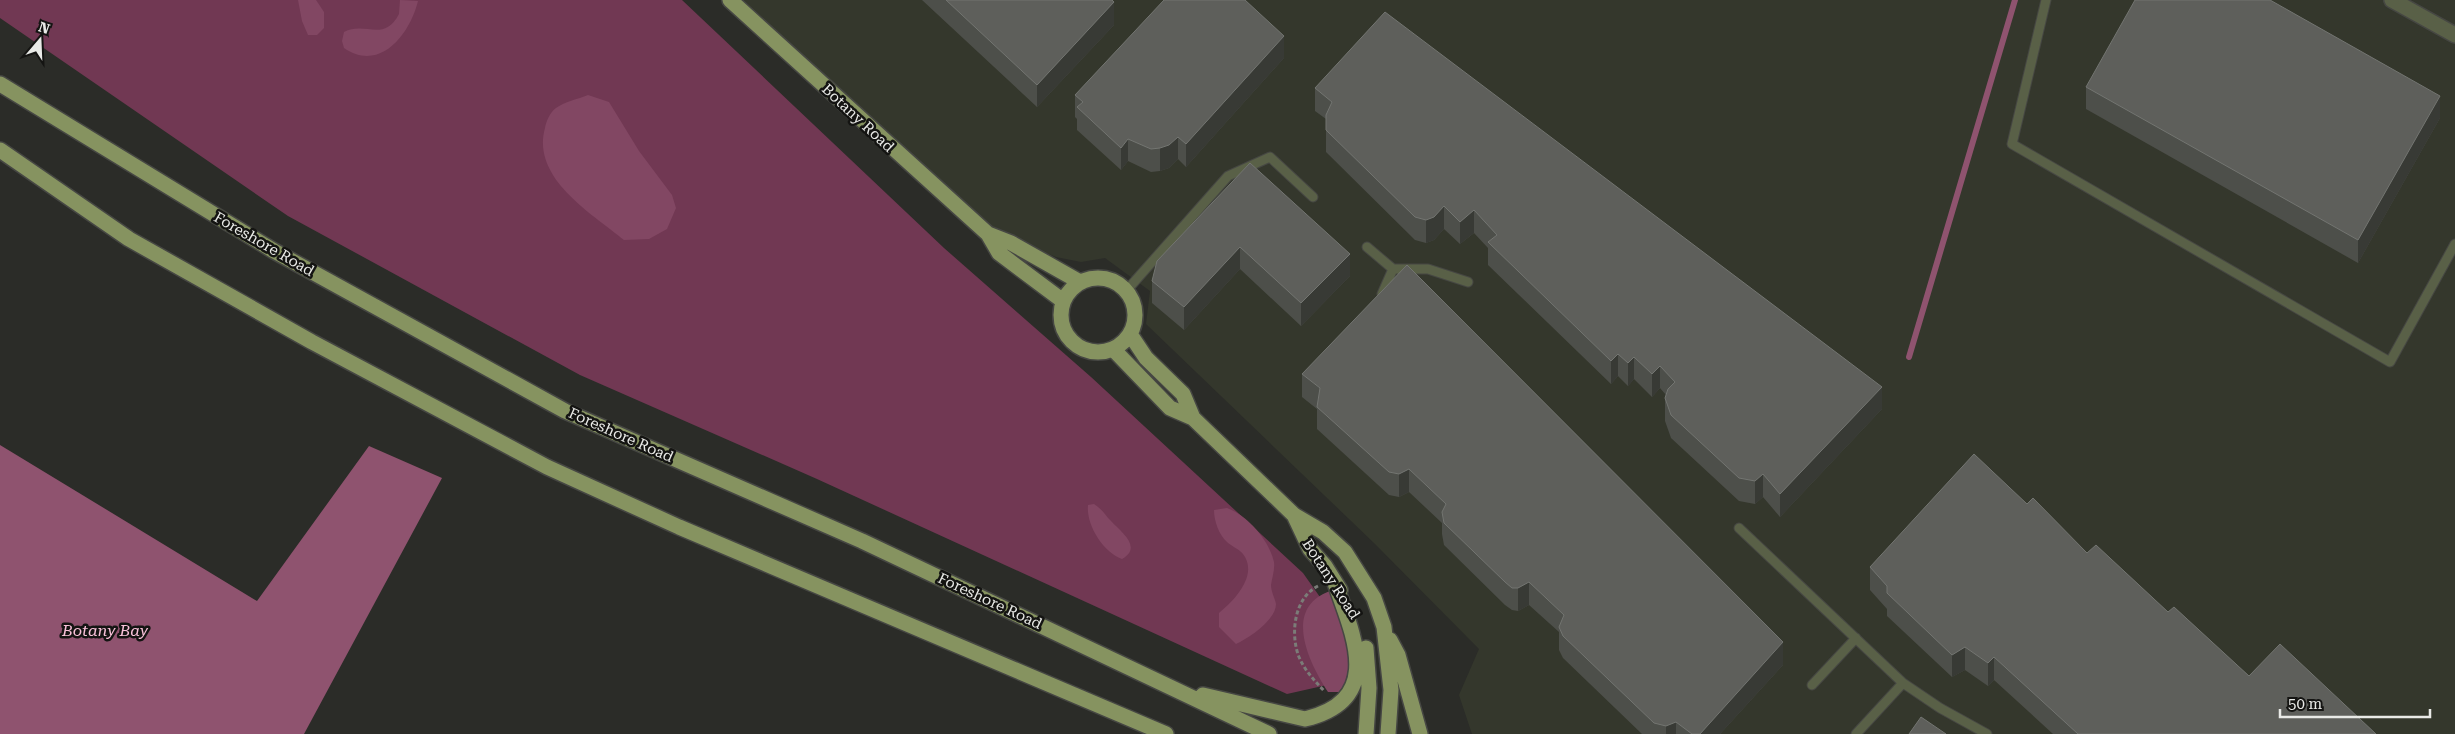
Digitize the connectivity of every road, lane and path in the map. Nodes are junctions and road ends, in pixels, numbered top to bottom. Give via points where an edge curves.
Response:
1 (730, 0) edge
2 (2046, 0) edge
3 (2392, 0) edge
4 (2455, 36) edge
5 (0, 84) edge
6 (0, 150) edge
7 (1313, 197) dead end
8 (988, 234) junction
9 (2455, 244) edge
10 (1367, 247) dead end
11 (1393, 269) junction
12 (1080, 282) junction
13 (1468, 282) dead end
14 (1127, 290) junction
15 (1063, 301) junction
16 (1376, 303) edge
17 (1130, 334) junction
18 (1113, 349) junction
19 (1193, 418) junction
20 (1294, 515) junction
21 (1738, 528) dead end
22 (1334, 580) junction
23 (1384, 627) junction
24 (1856, 638) junction
25 (1904, 683) junction
26 (1812, 685) dead end
27 (1172, 687) junction
28 (1327, 694) dead end
29 (1166, 734) edge
30 (1269, 734) edge
31 (1366, 734) edge
32 (1388, 734) edge
33 (1420, 734) edge
34 (1856, 734) edge
35 (1987, 734) edge

1 - 8 main road, Botany Road
2 - 9 lane via 2012,144 2390,362
3 - 4 street
5 - 27 main road, Foreshore Road via 274,251 564,411 862,541
6 - 29 main road via 129,239 312,342 547,467 679,527
7 - 14 lane via 1270,157 1228,176
8 - 12 main road, Botany Road via 1011,243
8 - 15 main road, Botany Road via 999,253
10 - 11 lane
11 - 13 lane via 1428,269
11 - 16 lane via 1386,289
12 - 14 main road via 1092,277 1105,278
12 - 15 main road via 1069,290
14 - 17 main road via 1135,311
15 - 18 main road via 1060,313 1062,326 1072,341 1088,351
17 - 18 main road
17 - 19 main road, Botany Road via 1146,358 1183,394
18 - 19 main road, Botany Road via 1170,408
19 - 20 main road, Botany Road
20 - 22 main road, Botany Road via 1310,549
20 - 23 main road, Botany Road via 1323,532 1345,552 1374,598
21 - 24 lane
22 - 27 main road via 1356,644 1358,665 1349,695 1334,707 1305,719
22 - 28 path via 1314,588 1300,604 1295,635 1299,656
22 - 31 main road, Botany Road via 1357,614 1366,643 1369,688
23 - 32 main road, Botany Road via 1391,690
23 - 33 main road via 1398,655
24 - 25 lane
24 - 26 lane
25 - 34 lane
25 - 35 lane
27 - 30 main road, Foreshore Road

